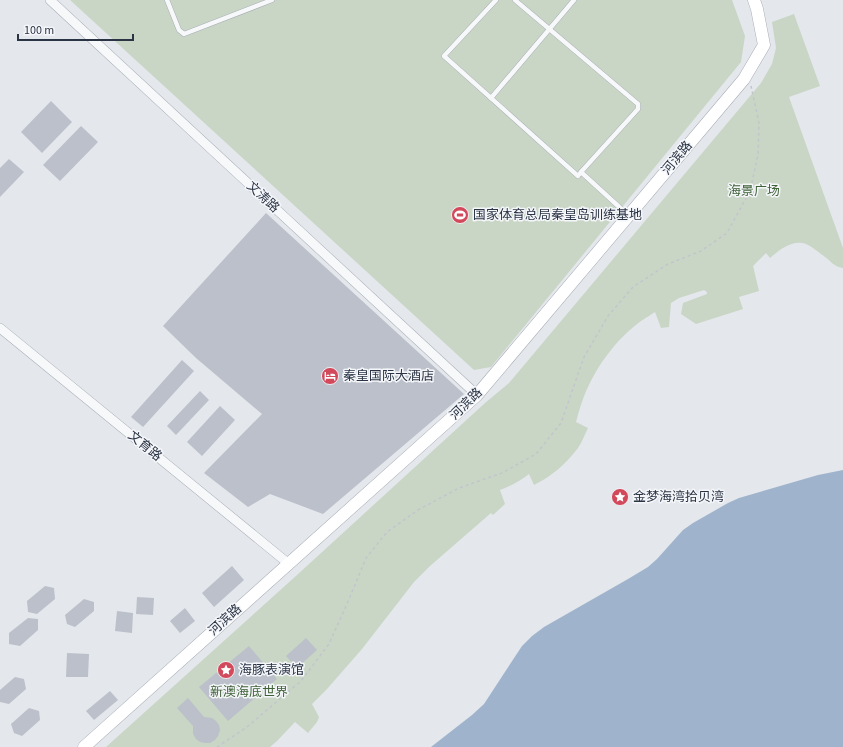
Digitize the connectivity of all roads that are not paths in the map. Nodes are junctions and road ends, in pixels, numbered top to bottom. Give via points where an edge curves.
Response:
1 (50, 0) edge
2 (168, 0) edge
3 (272, 0) edge
4 (496, 0) edge
5 (516, 0) edge
6 (574, 0) edge
7 (754, 0) edge
8 (549, 30) junction
9 (491, 98) junction
10 (581, 172) junction
11 (628, 216) junction
12 (0, 328) edge
13 (477, 395) junction
14 (289, 564) junction
15 (84, 747) edge

1 - 13 street, 文涛路
2 - 3 lane via 179,30 184,34
4 - 9 lane via 444,56
5 - 8 lane
6 - 8 lane
7 - 11 street, 河滨路 via 764,45 744,79
8 - 9 lane
8 - 10 lane via 638,104 638,109
9 - 10 lane via 578,176
10 - 11 lane
11 - 13 street, 河滨路
12 - 14 street, 文育路
13 - 14 street, 河滨路
14 - 15 street, 河滨路

